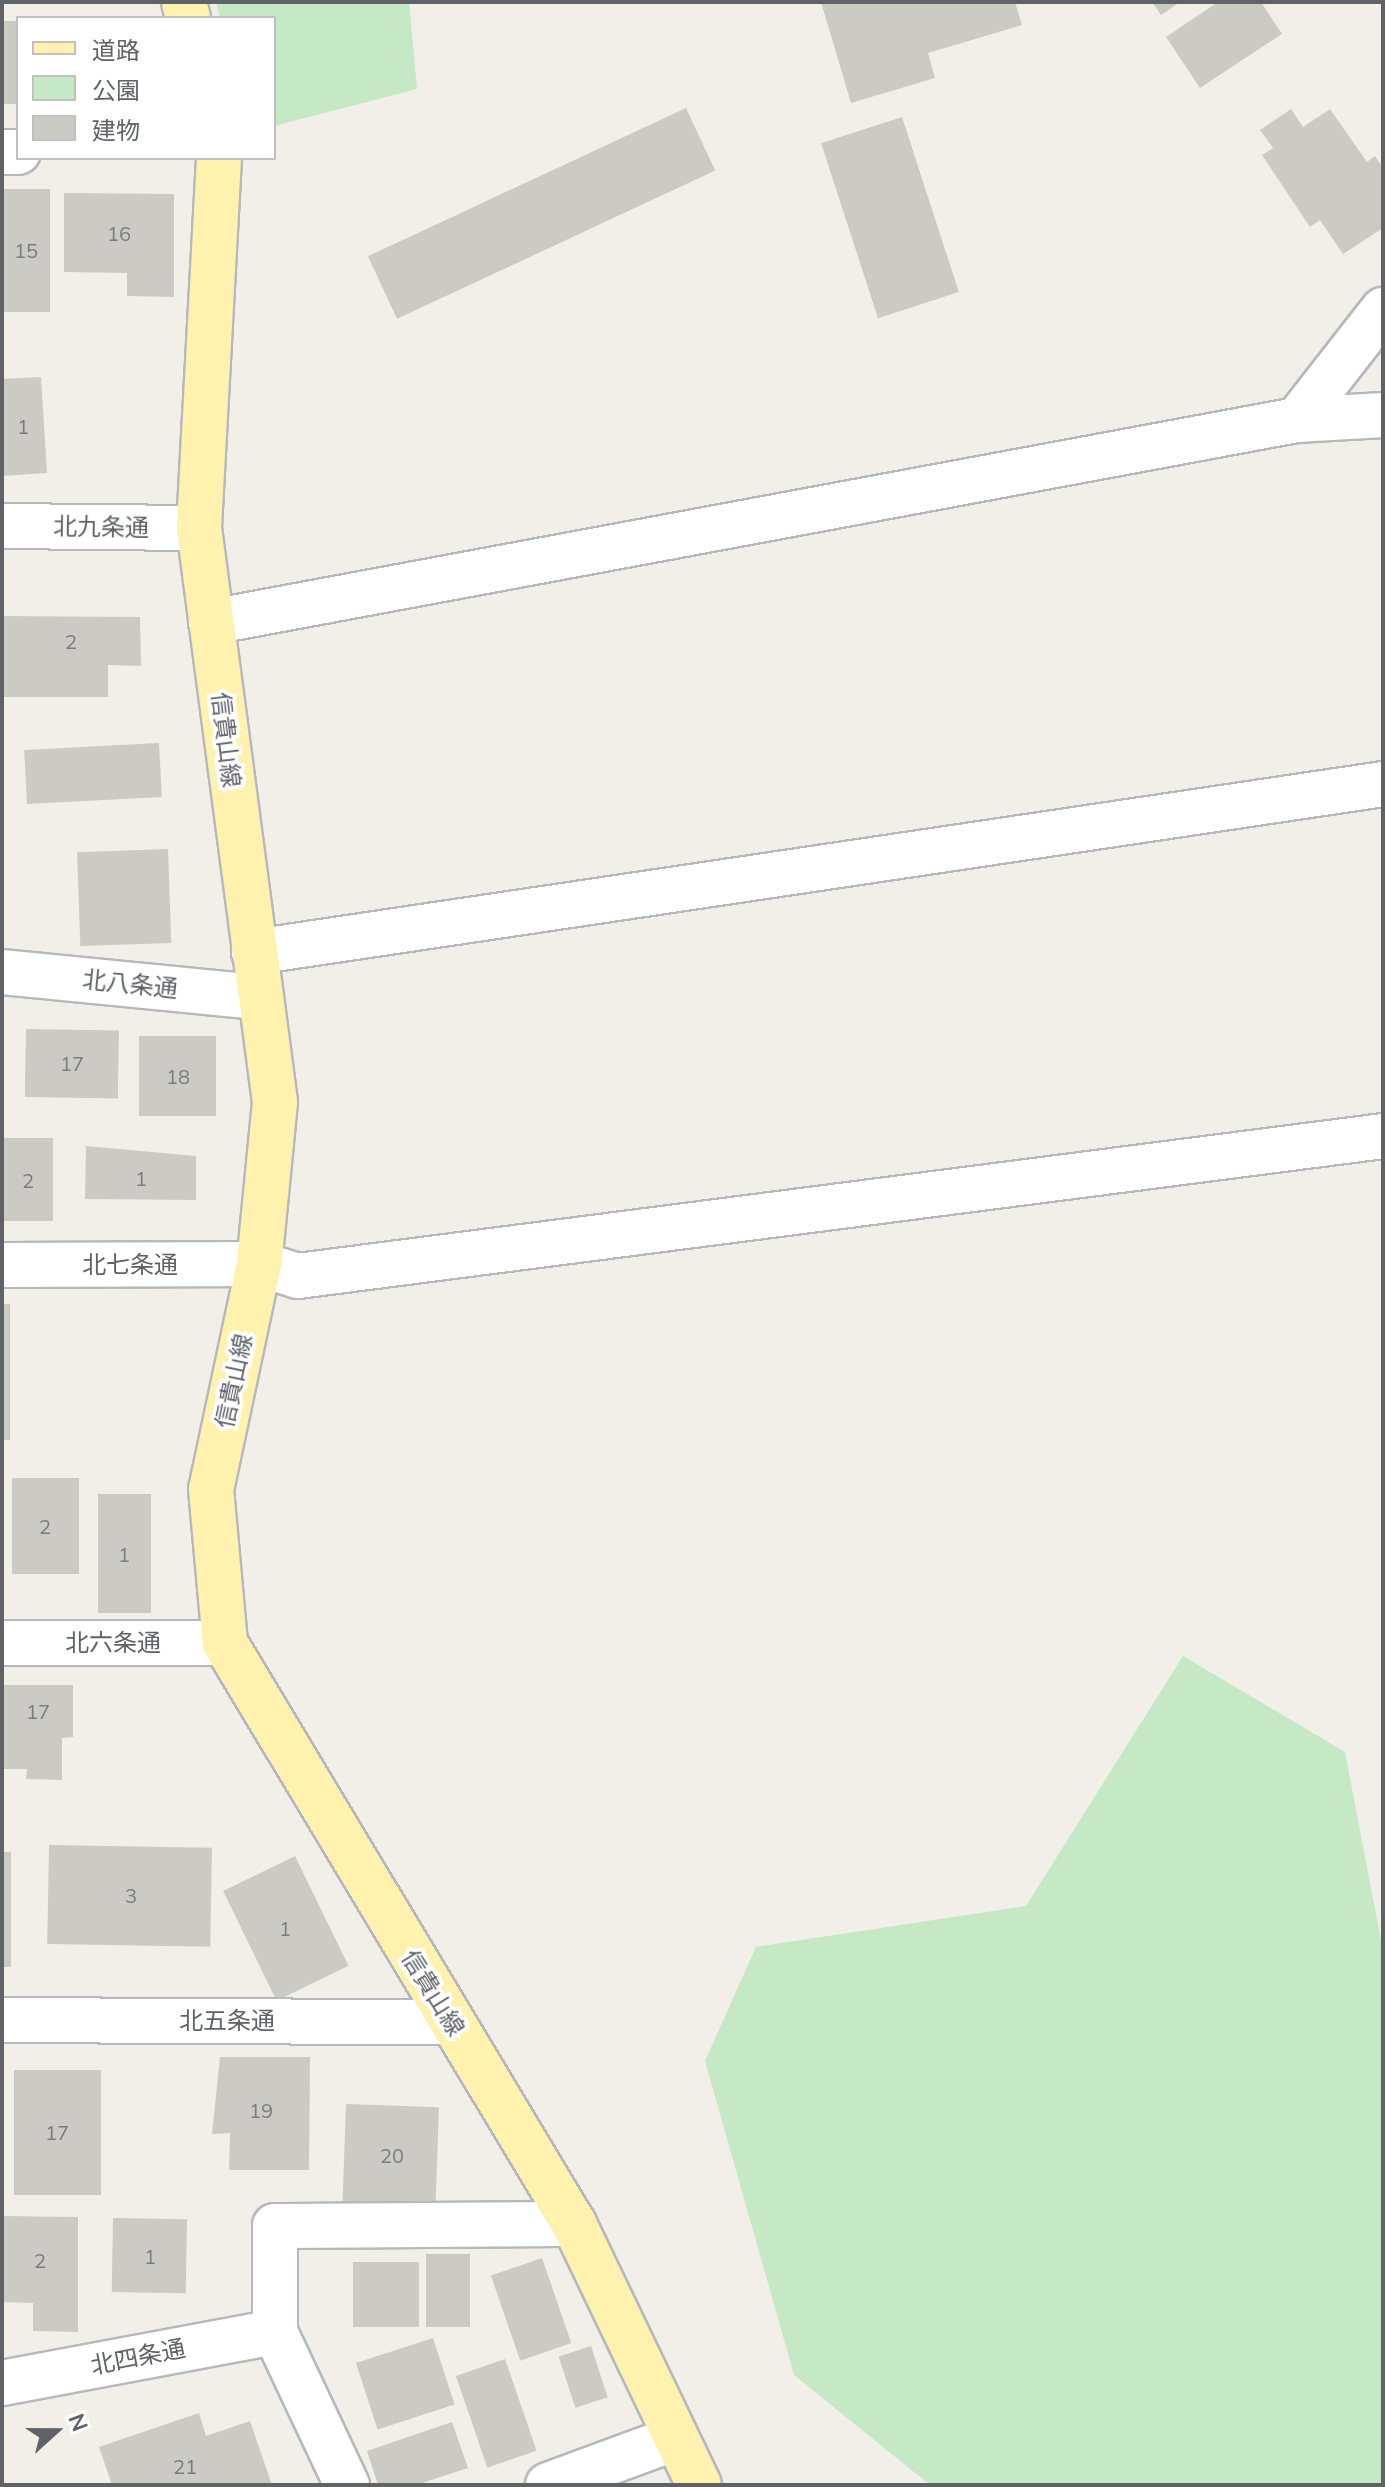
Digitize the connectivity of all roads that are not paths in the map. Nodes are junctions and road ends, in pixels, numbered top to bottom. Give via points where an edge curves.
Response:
1 (219, 160) edge
2 (1383, 310) edge
3 (1383, 415) edge
4 (1297, 420) junction
5 (2, 526) edge
6 (199, 528) junction
7 (211, 622) junction
8 (1383, 784) edge
9 (254, 952) junction
10 (2, 972) edge
11 (259, 997) junction
12 (1383, 1136) edge
13 (259, 1264) junction
14 (2, 1265) edge
15 (2, 1643) edge
16 (225, 1643) junction
17 (2, 2020) edge
18 (451, 2022) junction
19 (574, 2224) junction
20 (275, 2332) junction
21 (2, 2383) edge
22 (676, 2438) junction
23 (347, 2485) edge
24 (548, 2485) edge
25 (699, 2485) edge

1 - 6 main road, 信貴山線
2 - 4 street
3 - 4 street
4 - 7 street
5 - 6 street, 北九条通
6 - 7 main road, 信貴山線
7 - 9 main road, 信貴山線
8 - 9 street
9 - 11 main road, 信貴山線
10 - 11 street, 北八条通
11 - 13 main road, 信貴山線 via 275,1102
12 - 13 street, 北七条通 via 298,1276
13 - 14 street, 北七条通
13 - 16 main road, 信貴山線 via 211,1489
15 - 16 street, 北六条通
16 - 18 main road, 信貴山線
17 - 18 street, 北五条通
18 - 19 main road, 信貴山線
19 - 20 street via 275,2226
19 - 22 main road, 信貴山線
20 - 21 street, 北四条通
20 - 23 street
22 - 24 street
22 - 25 main road, 信貴山線

